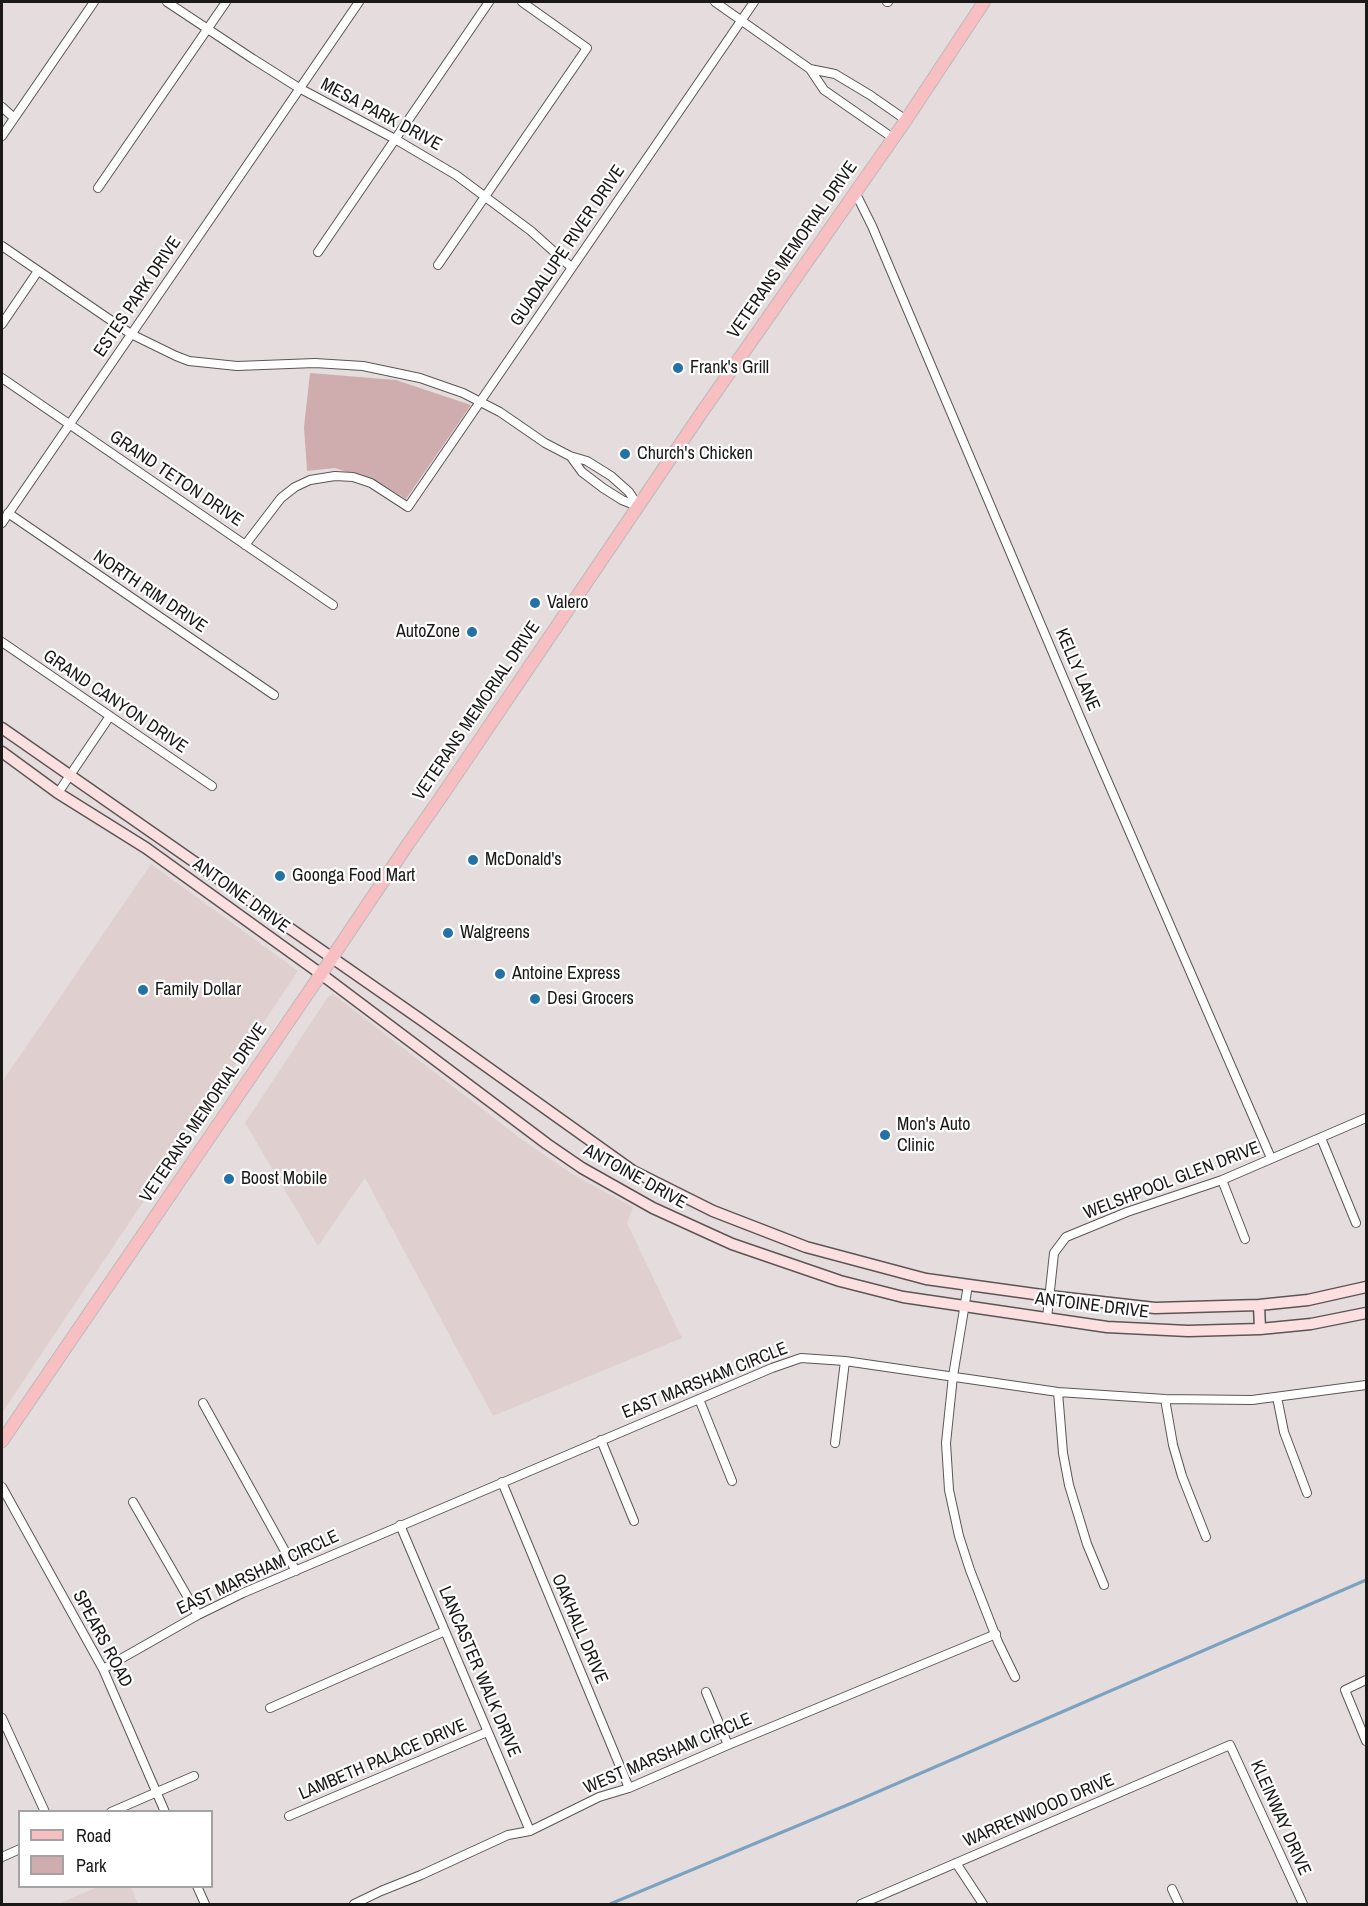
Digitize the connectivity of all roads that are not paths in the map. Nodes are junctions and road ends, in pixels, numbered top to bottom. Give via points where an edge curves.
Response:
1 (94, 2) edge
2 (167, 2) edge
3 (226, 2) edge
4 (358, 2) edge
5 (489, 2) edge
6 (522, 2) edge
7 (715, 2) edge
8 (754, 2) edge
9 (984, 2) edge
10 (741, 20) junction
11 (207, 29) junction
12 (810, 69) junction
13 (299, 88) junction
14 (2, 107) edge
15 (14, 118) junction
16 (906, 120) junction
17 (2, 135) edge
18 (893, 138) junction
19 (395, 139) junction
20 (98, 188) dead end
21 (855, 192) junction
22 (486, 196) junction
23 (2, 246) edge
24 (318, 252) dead end
25 (438, 265) dead end
26 (572, 267) junction
27 (38, 271) junction
28 (2, 324) edge
29 (131, 334) junction
30 (2, 378) edge
31 (480, 401) junction
32 (69, 424) junction
33 (570, 456) junction
34 (638, 506) junction
35 (8, 513) junction
36 (2, 523) edge
37 (245, 545) junction
38 (333, 605) dead end
39 (2, 642) edge
40 (274, 695) dead end
41 (110, 716) junction
42 (2, 728) edge
43 (2, 752) edge
44 (70, 775) junction
45 (212, 786) dead end
46 (58, 793) junction
47 (174, 847) junction
48 (165, 861) junction
49 (332, 957) junction
50 (321, 974) junction
51 (1366, 1118) edge
52 (1321, 1138) junction
53 (1271, 1158) junction
54 (1222, 1180) junction
55 (1356, 1223) dead end
56 (1245, 1239) dead end
57 (968, 1285) junction
58 (1366, 1287) edge
59 (1049, 1296) junction
60 (1259, 1305) junction
61 (965, 1307) junction
62 (1366, 1313) edge
63 (1047, 1318) junction
64 (1260, 1329) junction
65 (845, 1361) junction
66 (953, 1376) junction
67 (1366, 1385) edge
68 (1058, 1392) junction
69 (1277, 1397) junction
70 (1165, 1399) junction
71 (699, 1400) junction
72 (203, 1403) dead end
73 (601, 1440) junction
74 (2, 1441) edge
75 (835, 1443) dead end
76 (732, 1481) dead end
77 (502, 1482) junction
78 (2, 1487) edge
79 (1307, 1492) dead end
80 (134, 1502) dead end
81 (634, 1521) dead end
82 (400, 1525) junction
83 (1206, 1537) dead end
84 (297, 1571) junction
85 (1104, 1585) dead end
86 (198, 1615) junction
87 (446, 1631) junction
88 (996, 1634) junction
89 (103, 1669) junction
90 (1015, 1677) dead end
91 (1366, 1680) edge
92 (706, 1692) dead end
93 (270, 1708) dead end
94 (2, 1718) edge
95 (488, 1732) junction
96 (1366, 1741) edge
97 (728, 1745) junction
98 (1230, 1745) joint
99 (194, 1776) dead end
100 (629, 1788) junction
101 (156, 1792) junction
102 (44, 1810) edge
103 (116, 1810) edge
104 (164, 1810) edge
105 (290, 1815) dead end
106 (530, 1831) junction
107 (18, 1850) edge
108 (2, 1857) edge
109 (956, 1863) junction
110 (198, 1888) edge
111 (1172, 1889) dead end
112 (205, 1905) edge
113 (354, 1905) edge
114 (861, 1905) edge
115 (983, 1905) edge
116 (1179, 1905) edge
117 (1303, 1905) edge

1 - 15 street
2 - 11 street, MESA PARK DRIVE
3 - 11 street
4 - 13 street, ESTES PARK DRIVE
5 - 19 street
6 - 22 street via 587,48
7 - 10 street
8 - 10 street, GUADALUPE RIVER DRIVE
9 - 16 main road, VETERANS MEMORIAL DRIVE
10 - 12 street
10 - 26 street, GUADALUPE RIVER DRIVE
11 - 13 street, MESA PARK DRIVE
11 - 20 street
12 - 16 street via 835,74
12 - 18 street via 824,90
13 - 19 street, MESA PARK DRIVE
13 - 29 street, ESTES PARK DRIVE
14 - 15 street
15 - 17 street
16 - 18 main road, VETERANS MEMORIAL DRIVE
18 - 21 main road, VETERANS MEMORIAL DRIVE
19 - 22 street, MESA PARK DRIVE
19 - 24 street
21 - 34 main road, VETERANS MEMORIAL DRIVE
21 - 53 street, KELLY LANE
22 - 25 street
22 - 26 street, MESA PARK DRIVE
23 - 27 street
26 - 31 street, GUADALUPE RIVER DRIVE
27 - 28 street
27 - 29 street
29 - 31 street via 189,360 237,366 363,366 420,378
29 - 32 street, ESTES PARK DRIVE
30 - 32 street, GRAND TETON DRIVE
31 - 33 street
31 - 37 street, GUADALUPE RIVER DRIVE via 408,507 371,483 353,477 310,480 281,498
32 - 35 street, ESTES PARK DRIVE
32 - 37 street, GRAND TETON DRIVE
33 - 34 street via 582,472 603,488
33 - 34 street via 611,476
34 - 49 main road, VETERANS MEMORIAL DRIVE
35 - 36 street, ESTES PARK DRIVE
35 - 40 street, NORTH RIM DRIVE
37 - 38 street, GRAND TETON DRIVE
39 - 41 street, GRAND CANYON DRIVE
41 - 44 street
41 - 45 street, GRAND CANYON DRIVE
42 - 44 main road, ANTOINE DRIVE
43 - 46 main road, ANTOINE DRIVE
44 - 46 street
44 - 47 main road, ANTOINE DRIVE
46 - 48 main road, ANTOINE DRIVE
47 - 48 main road
47 - 49 main road, ANTOINE DRIVE
48 - 50 main road, ANTOINE DRIVE
49 - 50 main road, VETERANS MEMORIAL DRIVE
49 - 57 main road, ANTOINE DRIVE via 633,1171 713,1211 806,1247 926,1279
50 - 61 main road, ANTOINE DRIVE via 547,1144 653,1208 732,1244 829,1277 903,1297
50 - 74 main road, VETERANS MEMORIAL DRIVE
51 - 52 street, WELSHPOOL GLEN DRIVE
52 - 53 street, WELSHPOOL GLEN DRIVE
52 - 55 street
53 - 54 street, WELSHPOOL GLEN DRIVE
54 - 56 street
54 - 59 street, WELSHPOOL GLEN DRIVE via 1066,1237 1054,1254
57 - 59 main road, ANTOINE DRIVE
57 - 61 street
58 - 60 main road, ANTOINE DRIVE via 1308,1300
59 - 60 main road, ANTOINE DRIVE via 1155,1308
59 - 63 street, WELSHPOOL GLEN DRIVE
60 - 64 main road
61 - 63 main road, ANTOINE DRIVE
61 - 66 street
62 - 64 main road, ANTOINE DRIVE
63 - 64 main road, ANTOINE DRIVE via 1145,1330
65 - 66 street, EAST MARSHAM CIRCLE
65 - 71 street, EAST MARSHAM CIRCLE via 801,1358
65 - 75 street
66 - 68 street, EAST MARSHAM CIRCLE
66 - 88 street via 946,1443 949,1490 970,1570
67 - 69 street, EAST MARSHAM CIRCLE
68 - 70 street, EAST MARSHAM CIRCLE
68 - 85 street via 1068,1485
69 - 70 street, EAST MARSHAM CIRCLE
69 - 79 street via 1284,1432
70 - 83 street via 1182,1476
71 - 73 street, EAST MARSHAM CIRCLE
71 - 76 street
72 - 84 street
73 - 77 street, EAST MARSHAM CIRCLE
73 - 81 street
77 - 82 street, EAST MARSHAM CIRCLE
77 - 100 street, OAKHALL DRIVE
78 - 89 street, SPEARS ROAD
80 - 86 street
82 - 84 street, EAST MARSHAM CIRCLE
82 - 87 street, LANCASTER WALK DRIVE
84 - 86 street, EAST MARSHAM CIRCLE
86 - 89 street, EAST MARSHAM CIRCLE
87 - 93 street
87 - 95 street, LANCASTER WALK DRIVE
88 - 90 street
88 - 97 street, WEST MARSHAM CIRCLE
89 - 101 street, SPEARS ROAD
91 - 96 street via 1344,1690
92 - 97 street
94 - 102 street
95 - 105 street, LAMBETH PALACE DRIVE
95 - 106 street, LANCASTER WALK DRIVE
97 - 100 street, WEST MARSHAM CIRCLE
98 - 109 street, WARRENWOOD DRIVE
98 - 117 street, KLEINWAY DRIVE
99 - 101 street
100 - 106 street, WEST MARSHAM CIRCLE via 599,1797
101 - 103 street
101 - 104 street, SPEARS ROAD
106 - 113 street, WEST MARSHAM CIRCLE via 508,1835
107 - 108 street
109 - 114 street, WARRENWOOD DRIVE
109 - 115 street
110 - 112 street
111 - 116 street

